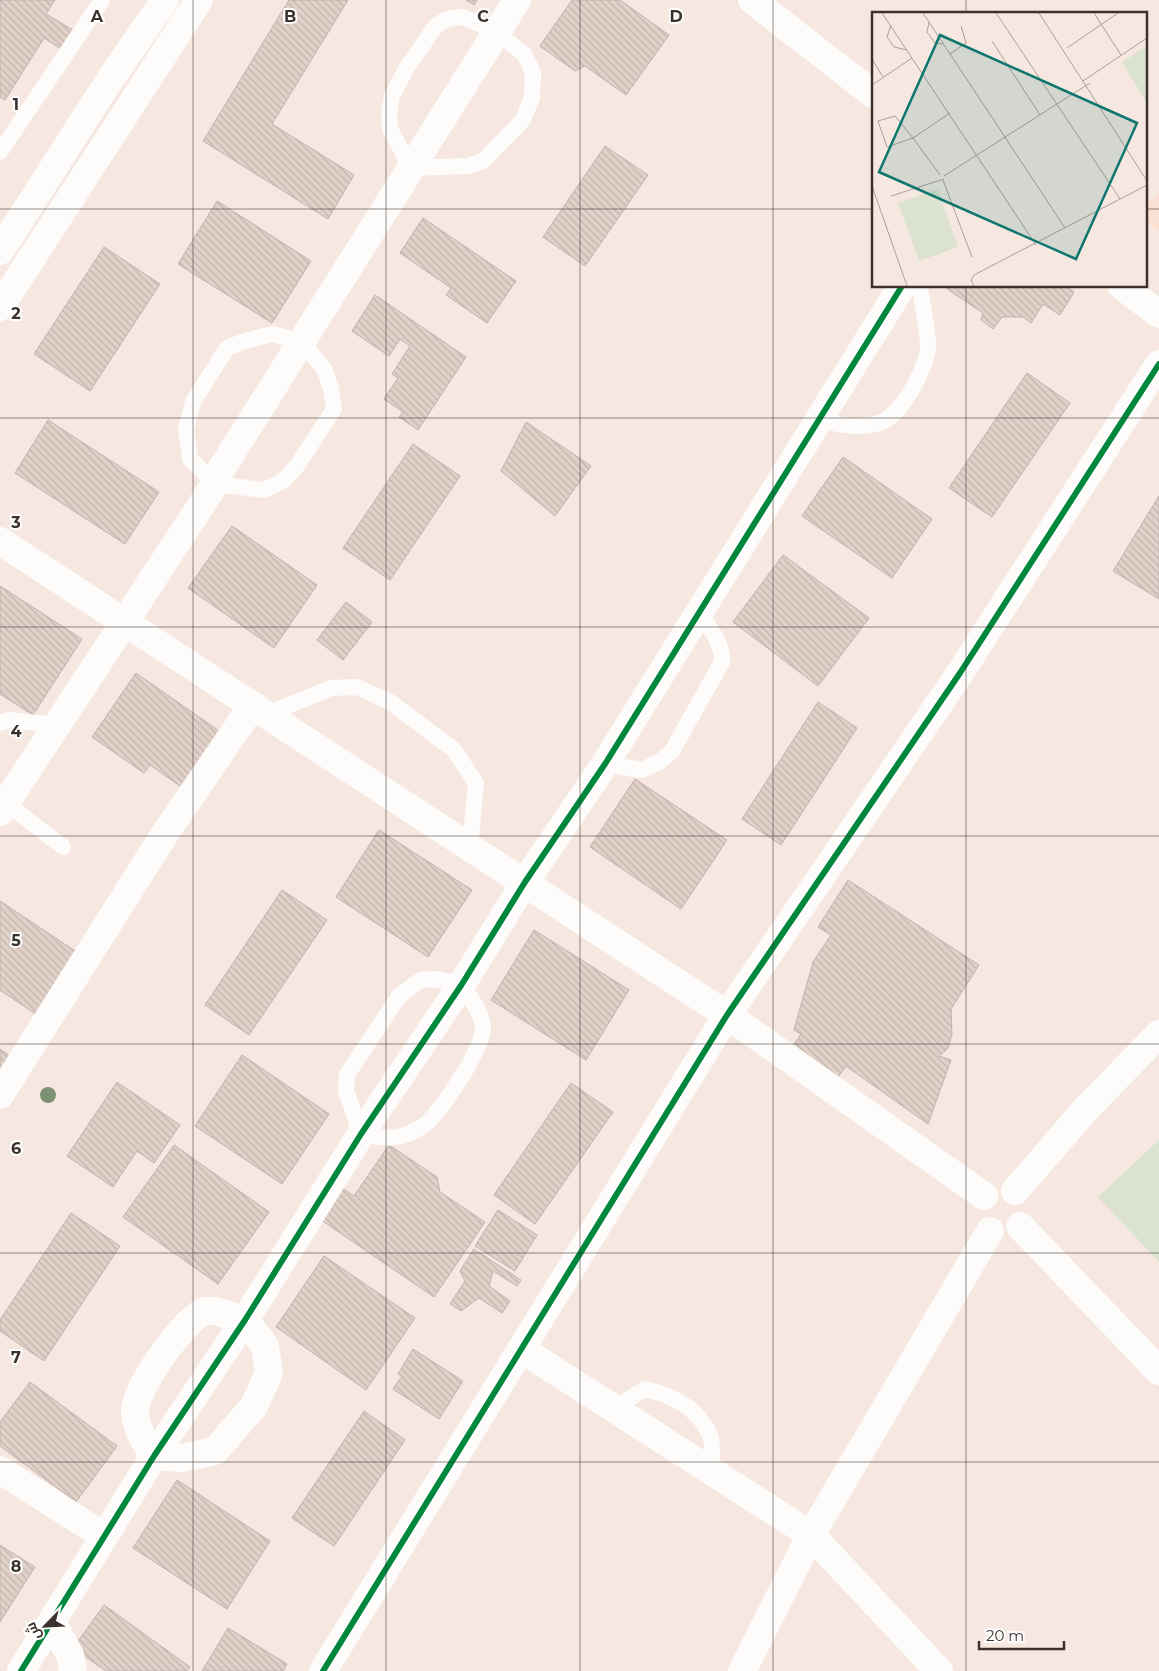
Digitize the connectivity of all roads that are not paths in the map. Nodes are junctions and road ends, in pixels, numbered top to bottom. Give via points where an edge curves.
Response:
1 (102, 0) edge
2 (165, 0) edge
3 (199, 0) edge
4 (517, 0) edge
5 (752, 0) edge
6 (497, 32) junction
7 (872, 93) edge
8 (2, 144) edge
9 (411, 168) junction
10 (0, 251) edge
11 (901, 288) edge
12 (920, 288) edge
13 (1125, 288) edge
14 (0, 307) edge
15 (1159, 314) edge
16 (302, 342) junction
17 (1159, 364) edge
18 (819, 420) junction
19 (215, 484) junction
20 (0, 541) edge
21 (698, 612) junction
22 (126, 622) junction
23 (260, 710) junction
24 (0, 723) edge
25 (57, 725) junction
26 (605, 764) junction
27 (3, 807) edge
28 (470, 846) junction
29 (63, 847) dead end
30 (525, 882) junction
31 (462, 984) junction
32 (727, 1016) junction
33 (1159, 1034) edge
34 (0, 1095) edge
35 (361, 1134) junction
36 (1015, 1191) junction
37 (984, 1196) junction
38 (1020, 1226) junction
39 (990, 1230) junction
40 (245, 1320) junction
41 (521, 1349) junction
42 (1159, 1371) edge
43 (614, 1408) junction
44 (154, 1456) junction
45 (0, 1470) edge
46 (712, 1471) junction
47 (811, 1535) junction
48 (104, 1536) junction
49 (52, 1622) junction
50 (20, 1671) edge
51 (73, 1671) edge
52 (323, 1671) edge
53 (742, 1671) edge
54 (939, 1671) edge

1 - 8 lane
2 - 10 main road
3 - 14 main road
4 - 6 main road
5 - 7 main road
6 - 9 main road
6 - 9 lane via 463,17 447,19 435,27 406,69 392,96 389,113 390,129
6 - 9 lane via 525,55 533,73 532,97 523,120 483,161 468,166
9 - 16 main road
11 - 18 main road
12 - 18 lane via 928,345 921,374 904,401 882,422 854,428
13 - 15 main road
16 - 19 main road via 215,479
16 - 19 lane via 324,369 334,408 297,466 283,481 264,490
16 - 19 lane via 272,334 227,348 194,402 186,430 190,459
17 - 32 main road via 960,673
18 - 21 main road
19 - 22 main road
20 - 22 main road
21 - 26 main road
21 - 26 lane via 718,641 722,662 672,751 642,770
22 - 23 main road
22 - 25 main road
23 - 28 main road
23 - 28 lane via 331,688 357,688 390,702 454,750 476,783
23 - 34 main road via 164,836
24 - 25 lane via 9,720
25 - 27 main road
26 - 30 main road
27 - 29 lane
28 - 30 main road
30 - 31 main road
30 - 32 main road
31 - 35 main road
31 - 35 lane via 421,980 389,1008 345,1083
31 - 35 lane via 483,1028 474,1054 451,1092 428,1123 409,1134 391,1139
32 - 37 main road
32 - 41 main road
33 - 36 main road via 1085,1110
35 - 40 main road
36 - 37 main road via 998,1187
36 - 38 main road via 1025,1207 1025,1217
37 - 39 main road via 980,1202 981,1221
38 - 39 main road via 1006,1234
38 - 42 main road
39 - 47 main road
40 - 44 main road
40 - 44 main road via 215,1311 197,1314 157,1363 136,1400 135,1412 142,1436
40 - 44 main road via 265,1346 268,1361 269,1373 254,1406 215,1451 181,1458
41 - 43 main road
41 - 52 main road
43 - 46 main road
43 - 46 lane via 645,1389 668,1394 694,1412 711,1436
44 - 48 main road
45 - 48 main road
46 - 47 main road
47 - 53 main road
47 - 54 main road
48 - 49 main road
49 - 50 main road
49 - 51 main road via 70,1655

